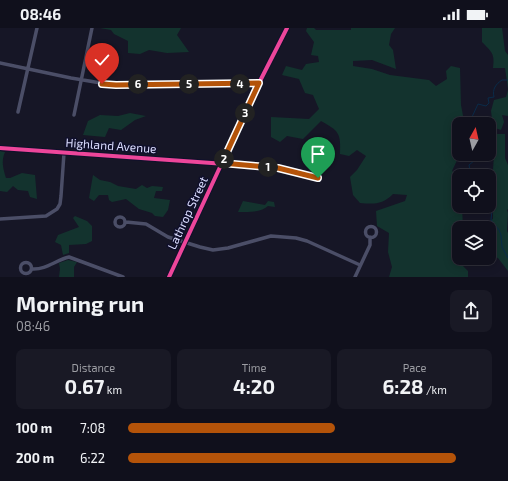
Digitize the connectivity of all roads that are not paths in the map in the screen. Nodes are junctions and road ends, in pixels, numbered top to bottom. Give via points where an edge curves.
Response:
1 (37, 28) edge
2 (92, 28) edge
3 (287, 28) edge
4 (0, 63) edge
5 (28, 69) junction
6 (81, 80) junction
7 (259, 83) junction
8 (18, 112) dead end
9 (74, 115) dead end
10 (0, 148) edge
11 (64, 153) junction
12 (222, 163) junction
13 (318, 178) dead end
14 (0, 219) edge
15 (126, 222) dead end
16 (370, 238) dead end
17 (186, 242) junction
18 (360, 265) junction
19 (32, 269) dead end
20 (123, 277) edge
21 (169, 277) edge
22 (356, 277) edge

1 - 5 street
2 - 6 street
3 - 7 street, Lathrop Street
4 - 5 street
5 - 6 street
5 - 8 street
6 - 7 street via 116,85
6 - 9 street
7 - 12 street, Lathrop Street
10 - 11 street, Highland Avenue
11 - 12 street, Highland Avenue
11 - 14 street via 60,204 57,209 46,216
12 - 13 street, Highland Avenue via 278,168
12 - 17 street, Lathrop Street
15 - 17 street via 146,224 168,237
16 - 18 street via 370,246
17 - 18 street via 221,250 271,236 287,236 307,241
17 - 21 street, Lathrop Street
18 - 22 street
19 - 20 street via 47,267 69,257

